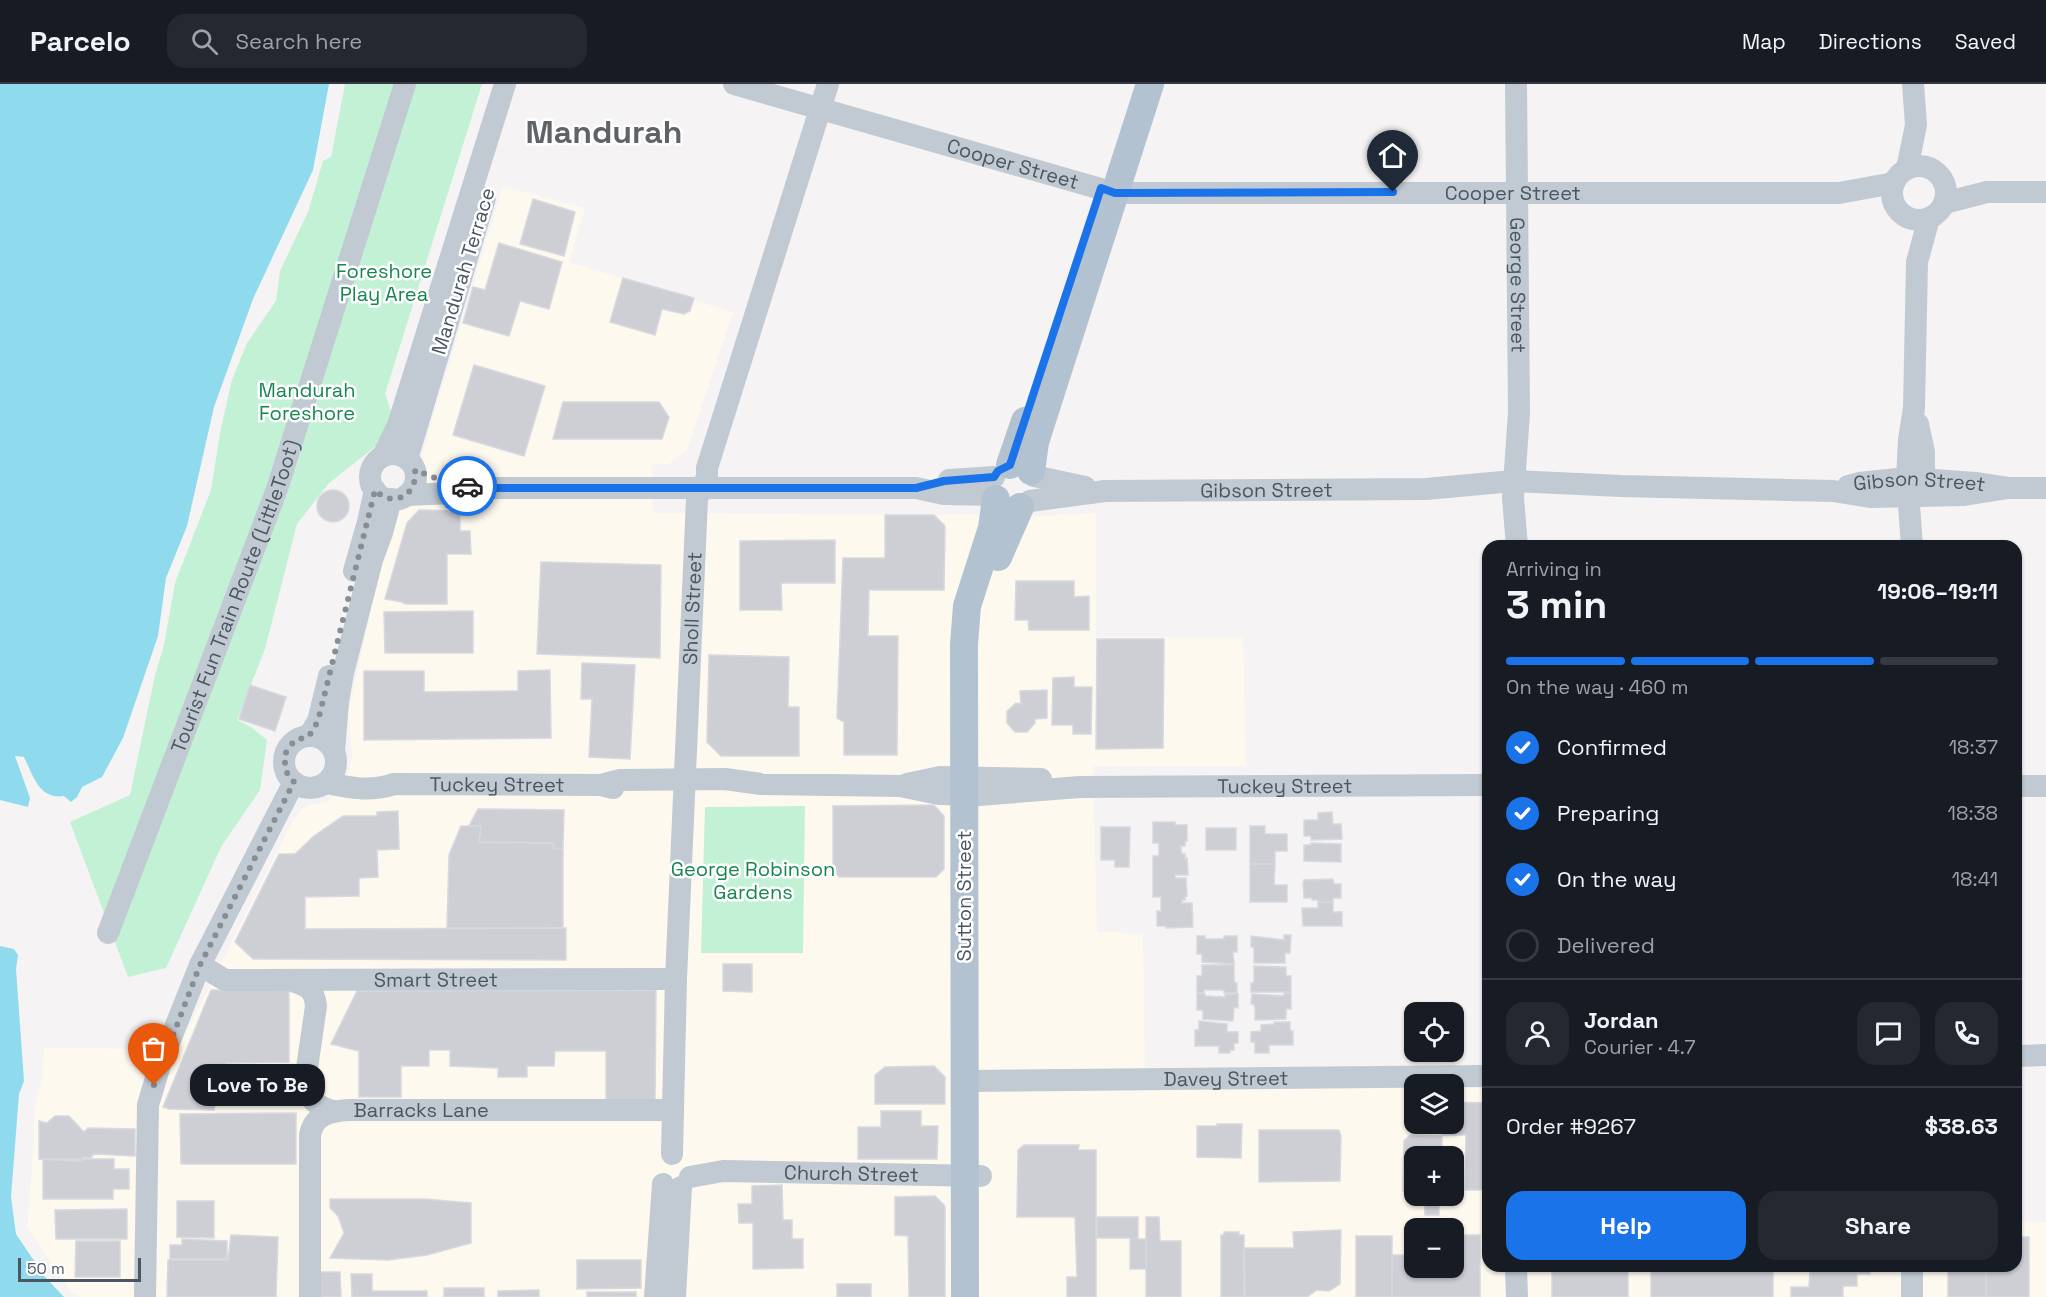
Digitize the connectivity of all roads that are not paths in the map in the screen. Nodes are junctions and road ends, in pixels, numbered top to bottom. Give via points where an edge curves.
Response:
1 (405, 84) edge
2 (505, 84) edge
3 (519, 84) edge
4 (734, 84) edge
5 (828, 84) edge
6 (1135, 84) edge
7 (1150, 84) edge
8 (1516, 84) edge
9 (1913, 84) edge
10 (820, 109) junction
11 (1916, 125) junction
12 (1936, 172) junction
13 (1108, 191) junction
14 (1517, 192) junction
15 (1899, 192) junction
16 (1987, 192) junction
17 (2046, 192) edge
18 (1936, 210) junction
19 (1917, 262) junction
20 (383, 456) junction
21 (411, 465) junction
22 (1014, 486) junction
23 (1915, 487) junction
24 (471, 488) junction
25 (702, 488) junction
26 (2046, 488) edge
27 (1522, 489) junction
28 (391, 495) junction
29 (1519, 540) edge
30 (1912, 540) edge
31 (1921, 540) edge
32 (309, 736) junction
33 (332, 766) junction
34 (294, 782) junction
35 (684, 785) junction
36 (1482, 785) edge
37 (971, 786) junction
38 (2022, 786) edge
39 (2046, 786) edge
40 (108, 933) dead end
41 (200, 965) junction
42 (676, 979) junction
43 (288, 980) junction
44 (2046, 1055) edge
45 (2022, 1056) edge
46 (1482, 1076) edge
47 (972, 1081) junction
48 (673, 1110) junction
49 (333, 1111) junction
50 (679, 1172) junction
51 (972, 1176) junction
52 (1516, 1272) edge
53 (1912, 1272) edge
54 (145, 1297) edge
55 (310, 1297) edge
56 (655, 1297) edge
57 (675, 1297) edge
58 (965, 1297) edge
59 (982, 1297) edge
60 (1516, 1297) edge
61 (1912, 1297) edge

1 - 40 street, Tourist Fun Train Route (LittleToot) via 277,489
2 - 20 street, Mandurah Terrace via 398,424
3 - 21 street, Mandurah Terrace
4 - 10 street, Cooper Street
5 - 10 street, Sholl Street
6 - 13 main road, Sutton Street
7 - 13 main road, Sutton Street
8 - 14 street, George Street
9 - 11 street
10 - 13 street, Cooper Street
10 - 25 street, Sholl Street
11 - 12 street
11 - 15 street
12 - 15 street via 1915,166
12 - 16 street
12 - 18 street via 1946,189
13 - 14 street, Cooper Street
13 - 22 main road, Sutton Street
14 - 15 street, Cooper Street
14 - 27 street, George Street
15 - 18 street via 1914,219
15 - 19 street
16 - 17 street
16 - 18 street
18 - 19 street
19 - 23 street via 1914,408 1909,440
20 - 21 street via 396,454
20 - 28 street via 377,459 370,478
21 - 24 street, Gibson Street via 438,479
21 - 28 street via 415,484
22 - 25 street, Gibson Street via 944,481 916,488
22 - 27 street, Gibson Street via 1105,491
22 - 37 main road, Sutton Street via 980,618
23 - 26 street, Gibson Street via 1964,495 2008,488
23 - 27 street, Gibson Street via 1870,497 1833,491 1621,486
23 - 30 street
23 - 31 street
24 - 25 street, Gibson Street
24 - 28 street, Gibson Street via 455,493
25 - 35 street, Sholl Street via 696,510
27 - 29 street, George Street
28 - 32 street via 318,721
28 - 33 street via 344,673
32 - 33 street via 324,740
32 - 34 street via 294,741 285,754 285,770
33 - 34 street via 319,787
33 - 35 street, Tuckey Street via 394,784 601,785 620,780
34 - 41 street
35 - 37 street, Tuckey Street via 725,779 761,784 900,786 939,794
35 - 42 street, Sholl Street
36 - 37 street, Tuckey Street via 1080,788 1040,779
37 - 47 main road, Sutton Street
38 - 39 street
41 - 43 street, Smart Street via 225,980
41 - 54 street via 148,1105
42 - 43 street, Smart Street
42 - 48 street, Sholl Street
43 - 49 street via 307,986 315,994 305,1082 314,1102
44 - 45 street
46 - 47 street, Davey Street
47 - 51 main road, Sutton Street
48 - 49 street, Barracks Lane
48 - 50 street, Sholl Street
49 - 55 street, Barracks Lane via 316,1120 310,1135
50 - 51 street, Church Street
50 - 56 street, Sholl Street
50 - 57 street, Sholl Street
51 - 58 main road, Sutton Street
51 - 59 main road, Sutton Street
52 - 60 street
53 - 61 street

